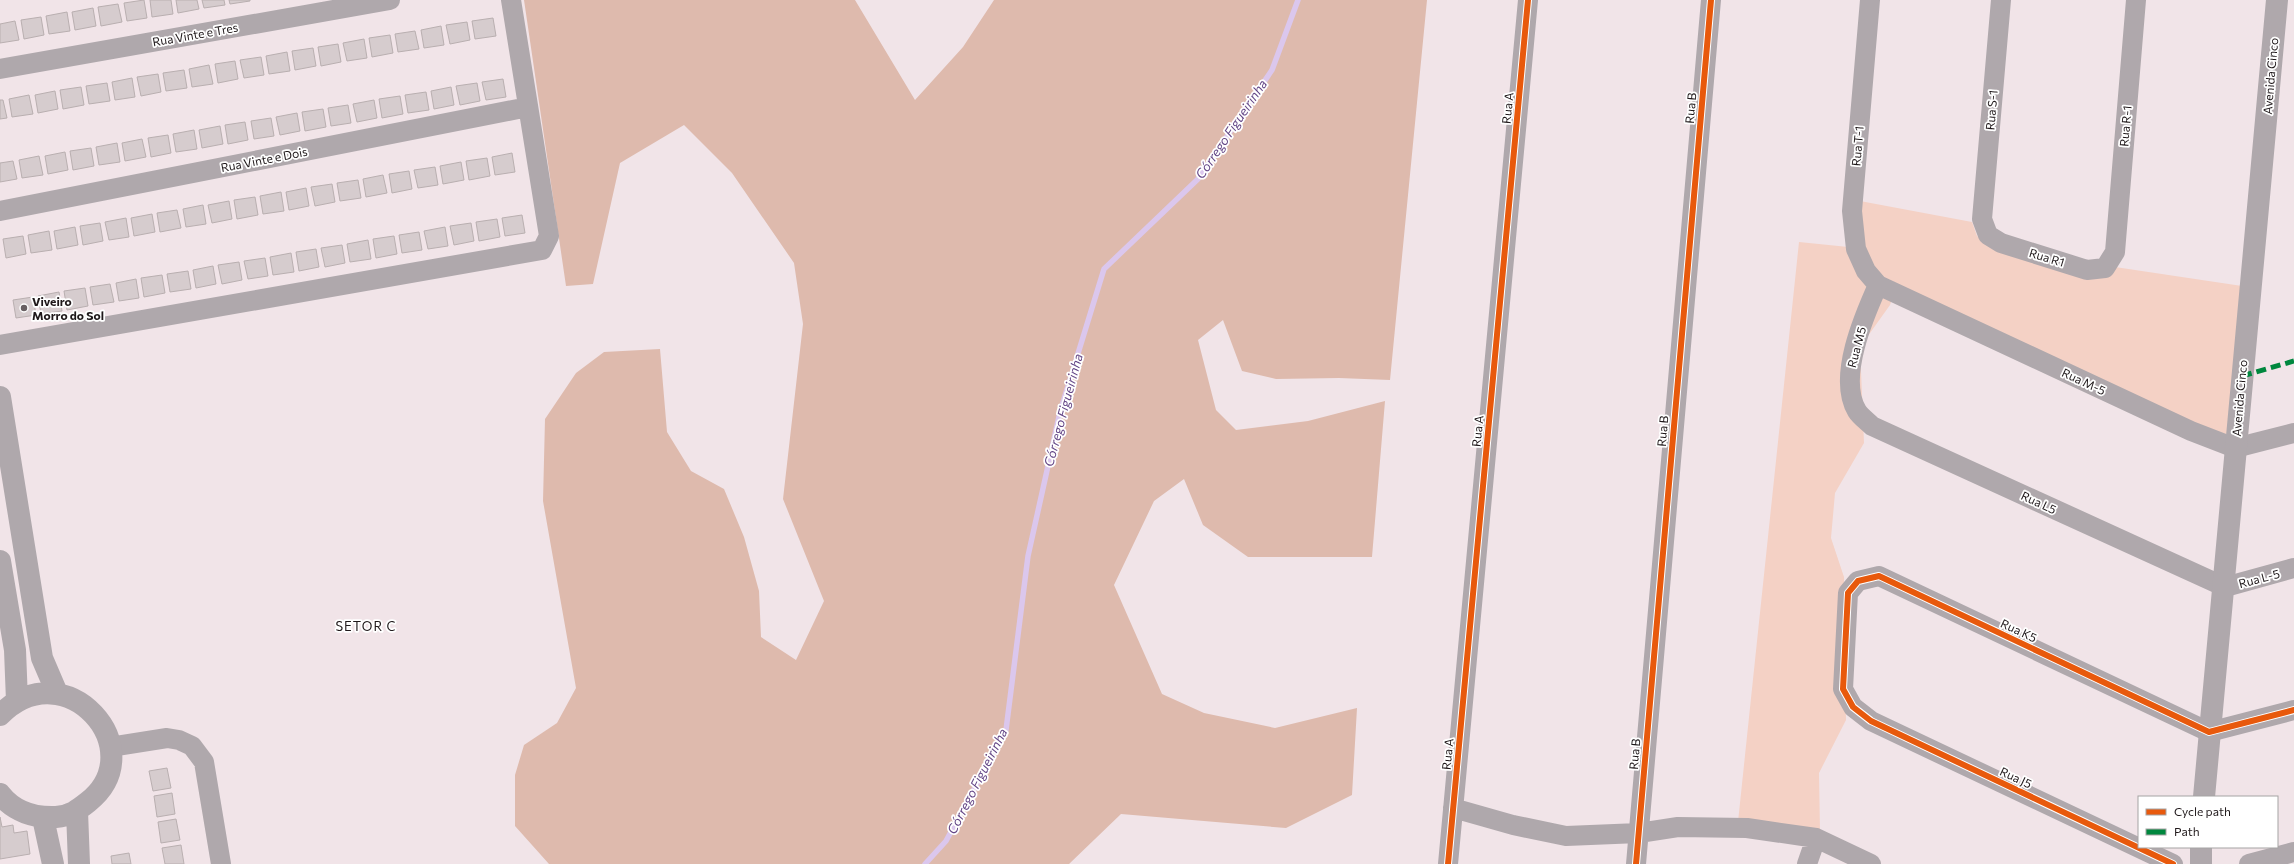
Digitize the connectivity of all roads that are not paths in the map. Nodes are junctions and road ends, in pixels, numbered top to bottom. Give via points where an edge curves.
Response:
1 (390, 0) edge
2 (511, 0) edge
3 (1528, 0) edge
4 (1711, 0) edge
5 (1870, 0) edge
6 (2001, 0) edge
7 (2136, 0) edge
8 (2277, 0) edge
9 (0, 69) edge
10 (528, 107) junction
11 (0, 211) edge
12 (1982, 219) joint
13 (2115, 252) joint
14 (1878, 285) junction
15 (0, 346) edge
16 (0, 397) edge
17 (1857, 411) joint
18 (2294, 433) edge
19 (2235, 448) junction
20 (0, 560) edge
21 (2294, 568) edge
22 (2225, 587) junction
23 (56, 693) junction
24 (16, 701) junction
25 (1853, 707) joint
26 (2294, 710) edge
27 (0, 715) edge
28 (2209, 732) junction
29 (110, 746) junction
30 (0, 794) edge
31 (2204, 796) edge
32 (1453, 808) junction
33 (77, 811) junction
34 (43, 818) junction
35 (1639, 833) junction
36 (1816, 838) junction
37 (2138, 847) edge
38 (2139, 848) edge
39 (2201, 848) edge
40 (2294, 852) edge
41 (53, 864) edge
42 (79, 864) edge
43 (221, 864) edge
44 (1448, 864) edge
45 (1636, 864) edge
46 (1806, 864) edge
47 (1871, 864) edge
48 (2173, 864) edge
49 (2201, 864) edge
50 (2249, 864) edge

1 - 9 street, Rua Vinte e Tres
2 - 10 street
3 - 32 street, Rua A
4 - 35 street, Rua B
5 - 14 street, Rua T-1 via 1852,211 1856,249 1866,271
6 - 12 street, Rua S-1
7 - 13 street, Rua R-1
8 - 19 street, Avenida Cinco
10 - 11 street, Rua Vinte e Dois
10 - 15 street via 549,236 542,250
12 - 13 street, Rua R1 via 1988,235 2002,243 2087,270 2105,268
14 - 17 street, Rua M5 via 1867,309 1849,371 1851,394
14 - 19 street, Rua M-5 via 2191,431
16 - 23 street via 42,658
17 - 22 street, Rua L5 via 1872,426
18 - 19 street
19 - 22 street, Avenida Cinco
20 - 24 street via 15,650
21 - 22 street, Rua L-5
22 - 28 street, Avenida Cinco
23 - 24 street via 36,694
23 - 29 street via 75,700 93,712 104,728
24 - 27 street
25 - 28 street, Rua K5 via 1844,689 1848,593 1858,581 1878,576
25 - 37 street, Rua J5 via 1871,721
26 - 28 street
28 - 31 street, Avenida Cinco
29 - 33 street via 110,764 106,781 97,796
29 - 43 street via 167,738 192,746 204,762
30 - 34 street via 5,801 22,812
32 - 35 street via 1513,825 1566,836
32 - 44 street, Rua A
33 - 34 street via 64,816
33 - 42 street
34 - 41 street
35 - 36 street via 1678,827 1747,828
35 - 45 street, Rua B
36 - 46 street
36 - 47 street
38 - 48 street, Rua J5
39 - 49 street
40 - 50 street

